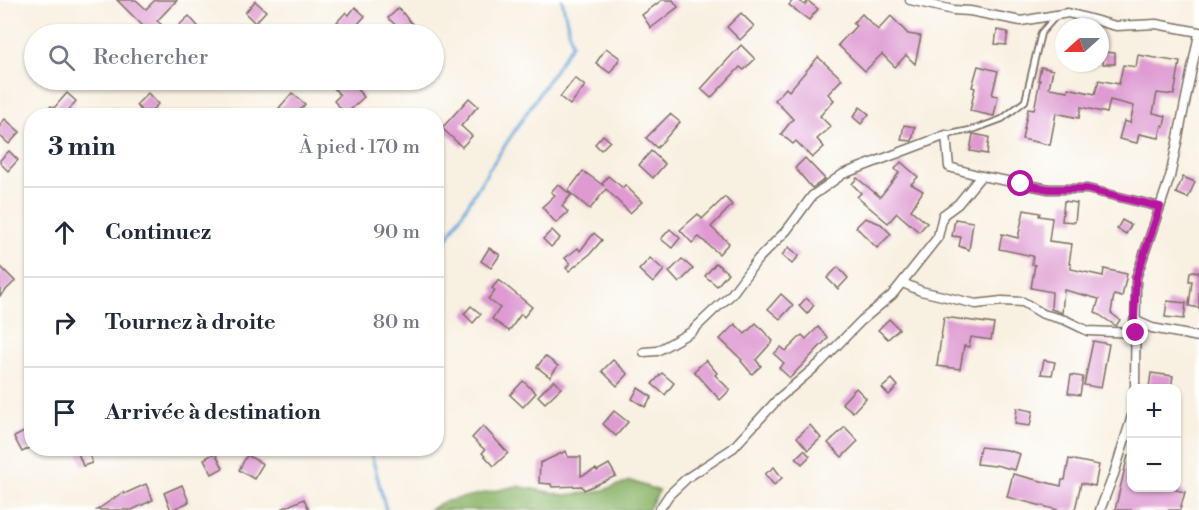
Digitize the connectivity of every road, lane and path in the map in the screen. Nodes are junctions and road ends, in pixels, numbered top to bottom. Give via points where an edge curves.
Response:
1 (910, 0) edge
2 (1056, 15) junction
3 (1199, 33) edge
4 (946, 135) junction
5 (981, 176) junction
6 (1160, 207) junction
7 (903, 283) junction
8 (1134, 320) junction
9 (1136, 333) junction
10 (1199, 337) edge
11 (644, 352) dead end
12 (1135, 384) edge
13 (1127, 430) edge
14 (659, 510) edge
15 (1100, 510) edge

1 - 2 street via 1021,21
2 - 3 street via 1068,13 1116,26 1156,24
2 - 4 lane via 1041,33 1025,101 1002,119
3 - 6 street via 1170,177
4 - 5 street via 949,167
4 - 11 street via 843,174 812,196 714,311 691,332 657,351
5 - 6 street via 1049,189 1087,189
5 - 7 street via 958,204 943,215 938,237
6 - 8 street via 1136,278
7 - 9 street via 976,304 1023,302 1088,331
7 - 14 street via 779,398 733,448 687,478
8 - 9 street
8 - 10 street via 1152,328
9 - 12 street
13 - 15 street

